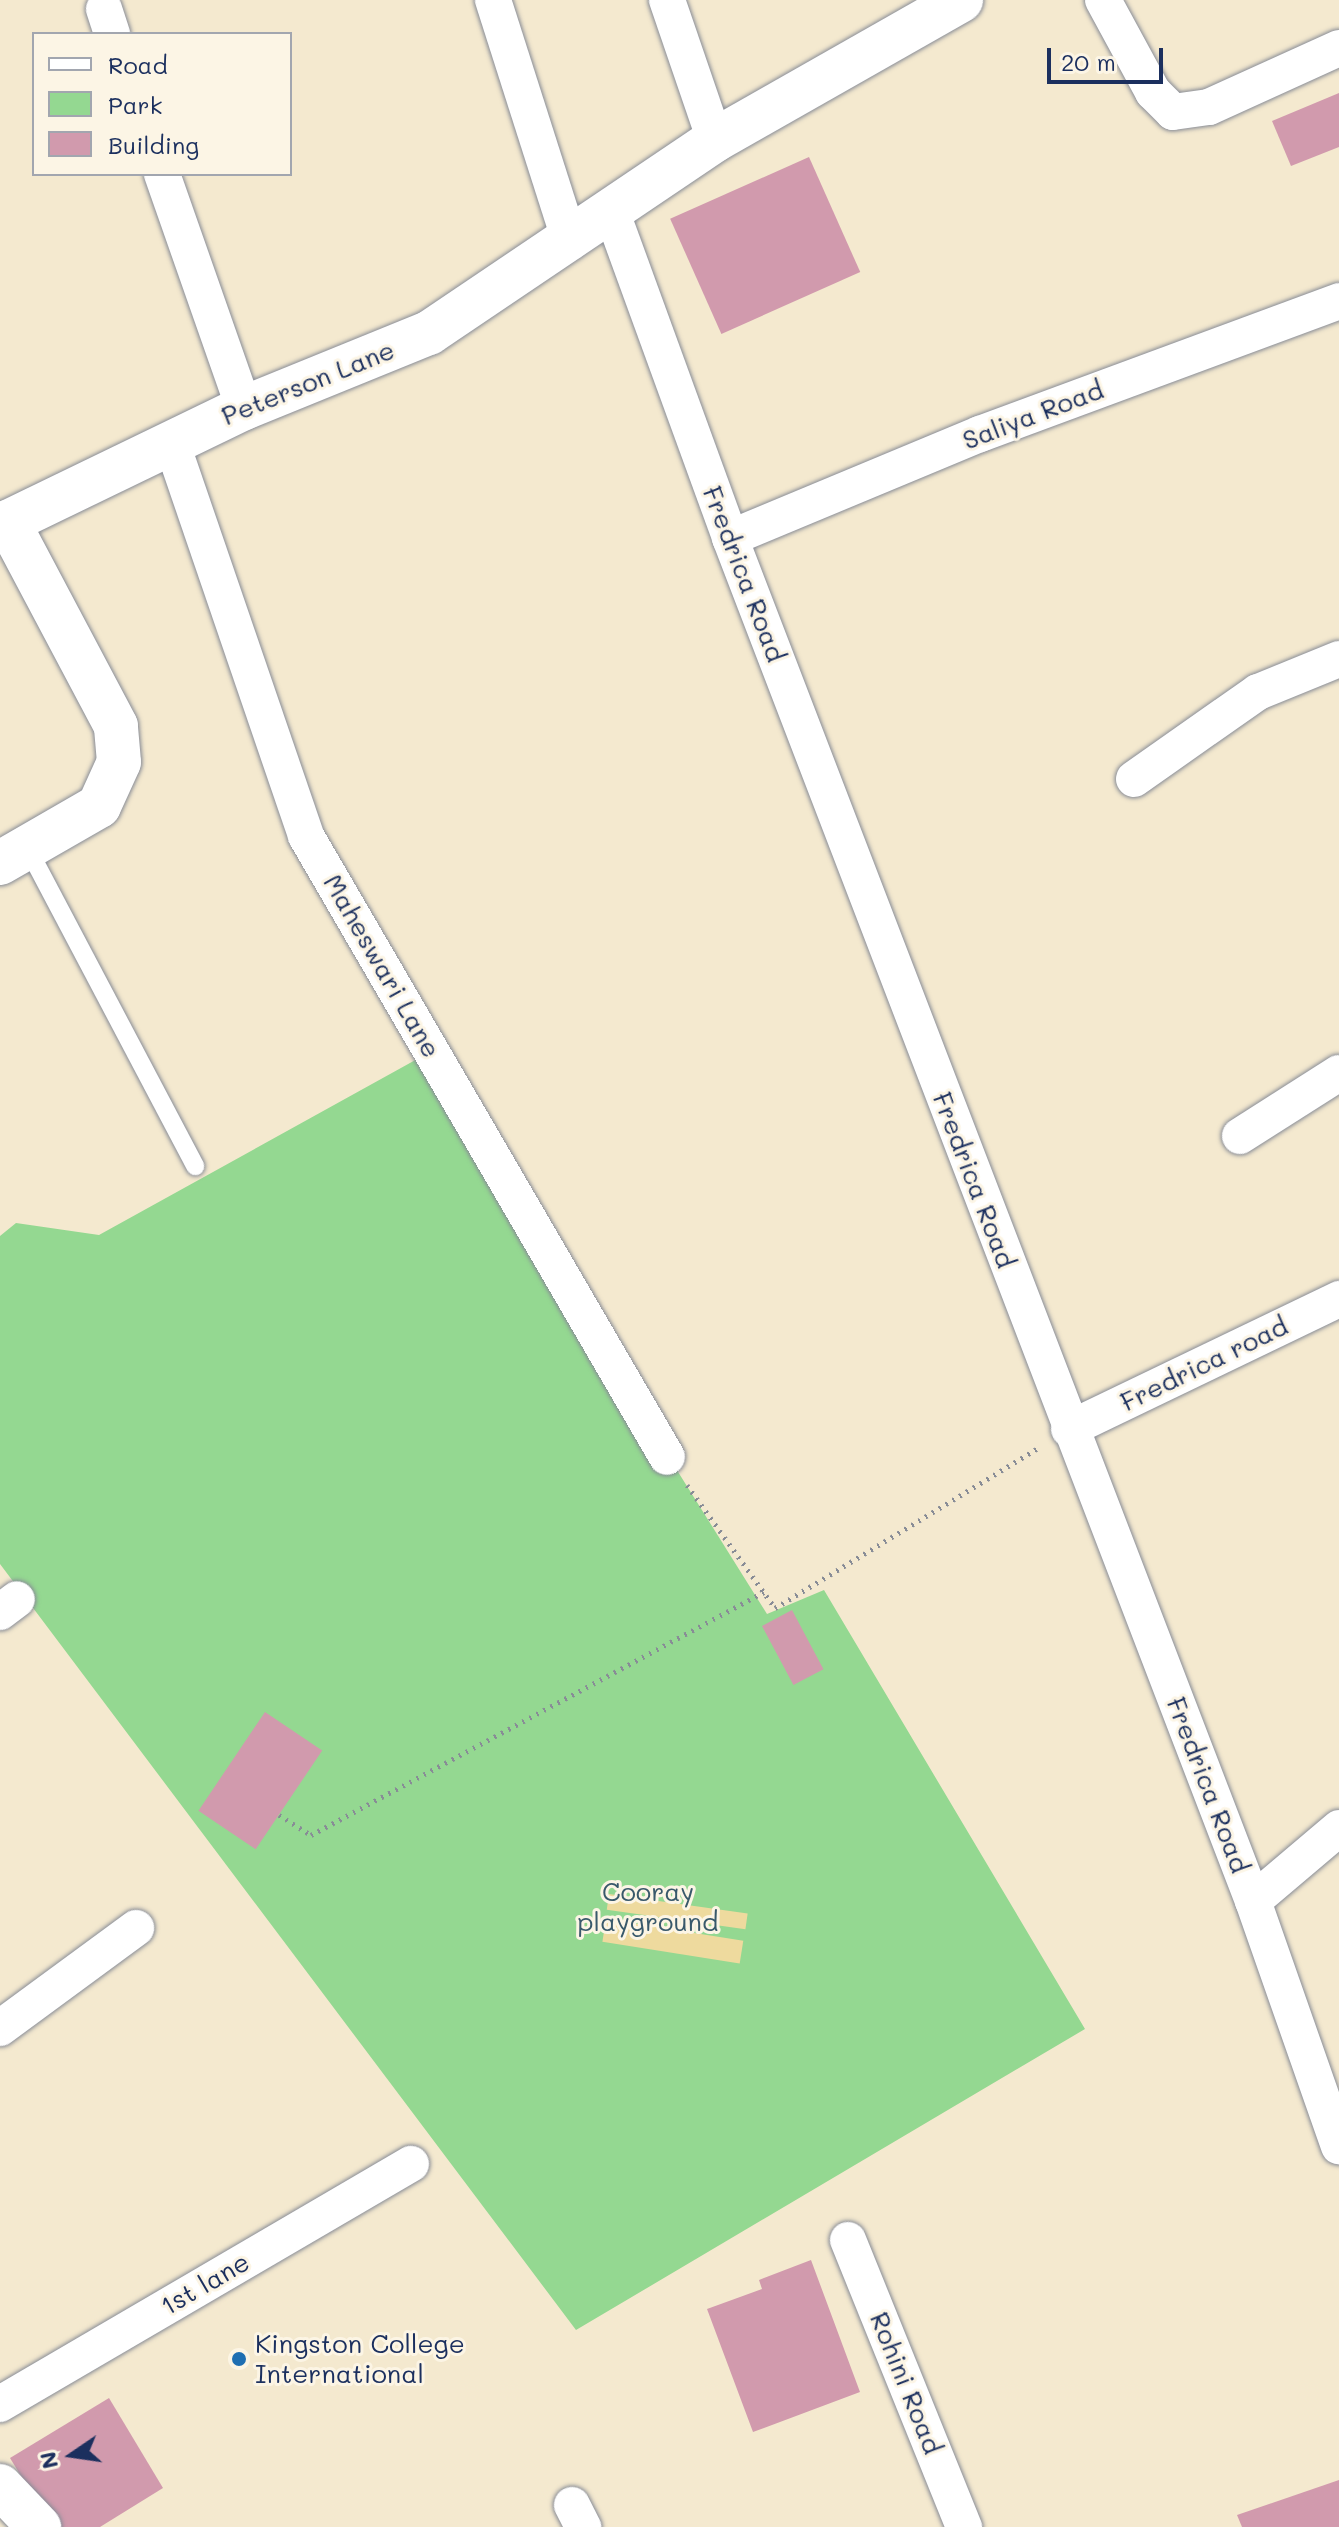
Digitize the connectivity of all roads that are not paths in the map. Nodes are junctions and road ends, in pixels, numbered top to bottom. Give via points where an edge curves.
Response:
1 (493, 0) edge
2 (667, 0) edge
3 (961, 0) edge
4 (1103, 0) edge
5 (1339, 48) edge
6 (715, 140) junction
7 (163, 176) edge
8 (612, 213) junction
9 (570, 242) junction
10 (1339, 301) edge
11 (244, 408) junction
12 (171, 441) junction
13 (4, 516) edge
14 (730, 538) junction
15 (1339, 659) edge
16 (1134, 779) dead end
17 (14, 855) edge
18 (1339, 1073) edge
19 (1240, 1136) dead end
20 (195, 1166) dead end
21 (1339, 1299) edge
22 (1069, 1429) junction
23 (667, 1457) road end
24 (1336, 1843) edge
25 (1253, 1901) junction
26 (136, 1928) dead end
27 (0, 2028) edge
28 (1339, 2146) edge
29 (411, 2164) dead end
30 (848, 2240) dead end
31 (0, 2404) edge
32 (0, 2486) edge
33 (39, 2527) edge
34 (964, 2527) edge

1 - 9 street
2 - 6 street
3 - 6 street, Peterson Lane
4 - 5 street via 1153,92 1173,112 1209,107
6 - 8 street, Peterson Lane
7 - 11 street
8 - 9 street, Peterson Lane
8 - 14 street, Fredrica Road
9 - 11 street, Peterson Lane via 429,333
10 - 14 street, Saliya Road via 980,434
11 - 12 street, Peterson Lane
12 - 13 street, Peterson Lane
12 - 23 street, Maheswari Lane via 306,836
13 - 17 street, Peterson Lane via 116,726 119,762 99,806
14 - 22 street, Fredrica Road
15 - 16 street via 1258,692
17 - 20 lane
18 - 19 street
21 - 22 street, Fredrica road
22 - 25 street, Fredrica Road
24 - 25 street
25 - 28 street, Fredrica Road
26 - 27 street
29 - 31 street, 1st lane
30 - 34 street, Rohini Road
32 - 33 street

